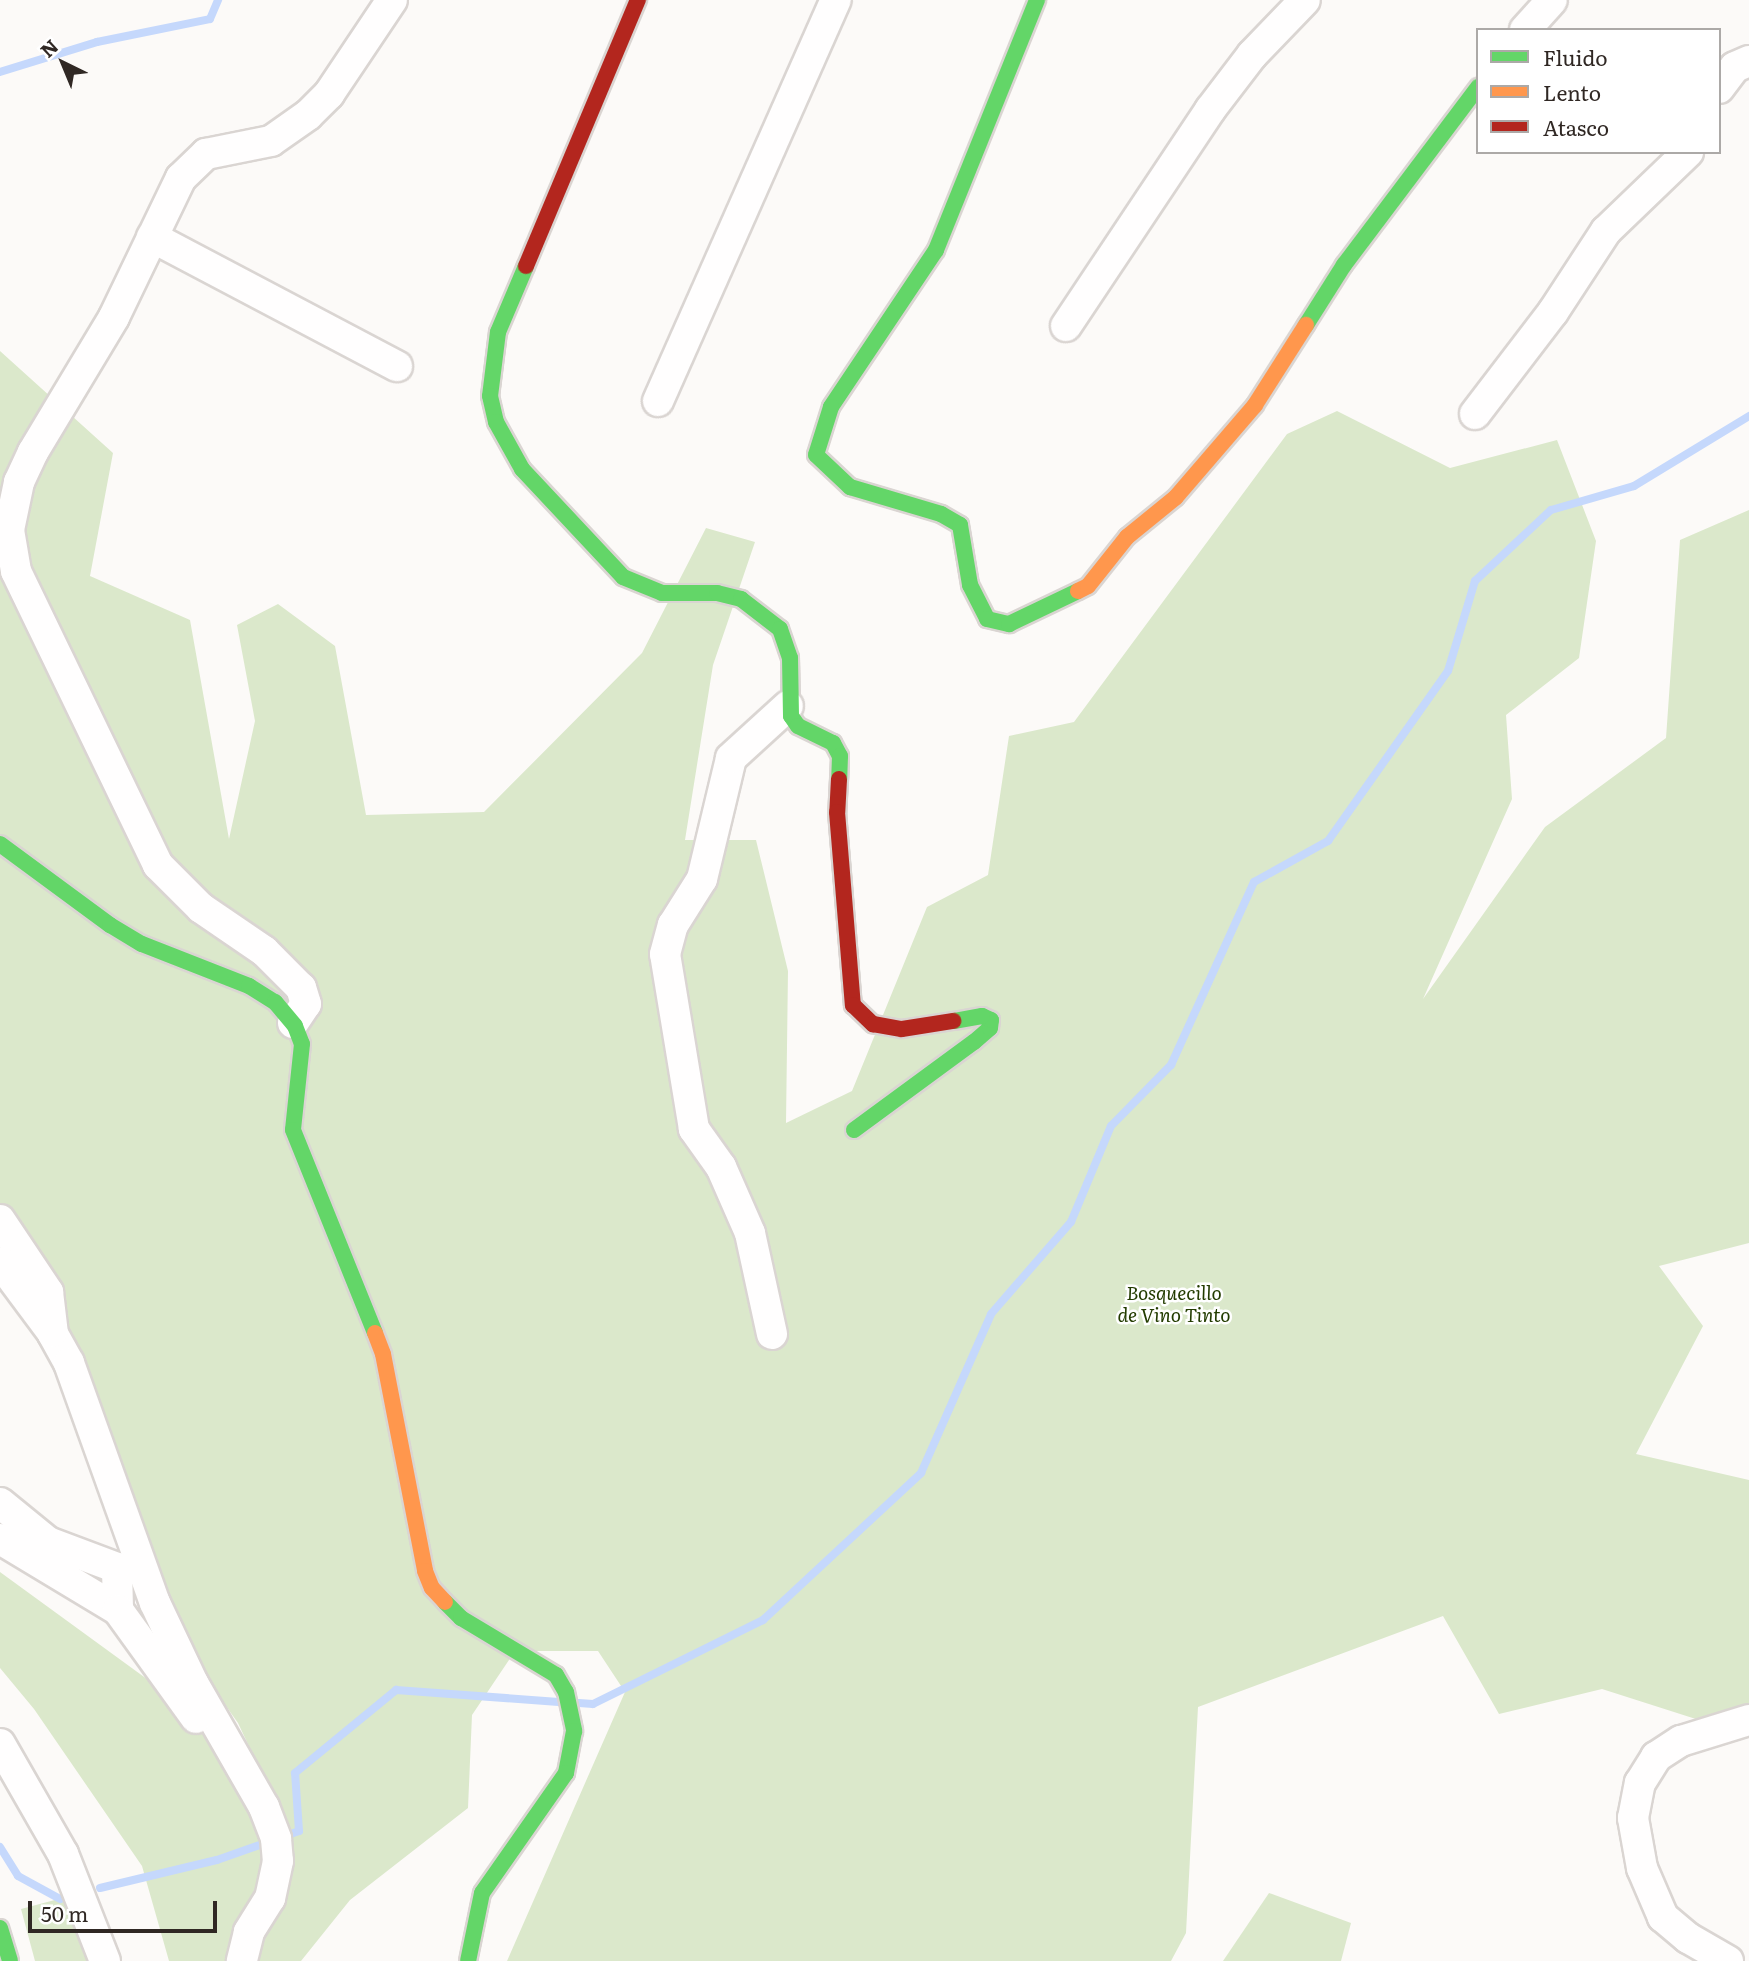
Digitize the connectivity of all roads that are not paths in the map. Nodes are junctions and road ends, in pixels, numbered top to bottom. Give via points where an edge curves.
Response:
1 (392, 0) edge
2 (638, 0) edge
3 (836, 0) edge
4 (1037, 0) edge
5 (1305, 0) edge
6 (1552, 0) edge
7 (1527, 28) edge
8 (1749, 61) edge
9 (1721, 85) edge
10 (1476, 91) edge
11 (1686, 154) edge
12 (152, 237) junction
13 (1066, 326) dead end
14 (397, 366) dead end
15 (659, 401) dead end
16 (1475, 414) dead end
17 (788, 706) junction
18 (0, 844) edge
19 (293, 1023) junction
20 (854, 1129) dead end
21 (0, 1220) edge
22 (0, 1262) edge
23 (53, 1334) junction
24 (772, 1334) dead end
25 (0, 1503) edge
26 (0, 1539) edge
27 (118, 1610) junction
28 (1749, 1720) edge
29 (0, 1744) edge
30 (264, 1807) junction
31 (0, 1928) edge
32 (10, 1961) edge
33 (104, 1961) edge
34 (242, 1961) edge
35 (468, 1961) edge
36 (1728, 1961) edge

1 - 12 street via 329,94 309,115 271,141 214,152 192,163 168,198
2 - 17 main road via 498,332 490,396 496,422 522,468 623,577 662,593 717,593 741,599 780,629 790,658
3 - 15 street
4 - 10 main road via 936,250 831,407 817,455 827,470 850,487 941,514 960,525 970,585 987,620 1009,624 1028,618 1088,586 1127,537 1177,497 1255,405 1344,265
5 - 13 street via 1252,55 1210,110
6 - 7 street
8 - 9 street via 1735,67
11 - 16 street via 1606,231 1553,312
12 - 14 street
12 - 19 street via 114,317 19,482 10,547 16,570 103,758 158,865 201,908 264,951 300,988 306,1004
17 - 20 main road via 798,726 833,743 840,756 837,812 848,963 853,1005 860,1016 873,1024 902,1029 982,1016 992,1024
17 - 24 street via 731,758 702,879 673,926 665,954 694,1129 721,1167 750,1233
18 - 19 main road via 110,925 142,944 249,986 275,1002
19 - 35 main road via 302,1044 293,1130 383,1354 425,1571 432,1588 461,1618 556,1675 566,1694 574,1731 559,1784 482,1893
21 - 23 street via 48,1292
22 - 23 street
23 - 30 street via 69,1363 155,1603 193,1683
25 - 27 street via 48,1542 117,1568
26 - 27 street
27 - 30 street
28 - 36 street via 1681,1741 1656,1757 1640,1783 1633,1818 1642,1868 1663,1917
29 - 33 street via 63,1854
30 - 34 street via 276,1839 278,1861 270,1898 249,1932
31 - 32 main road

